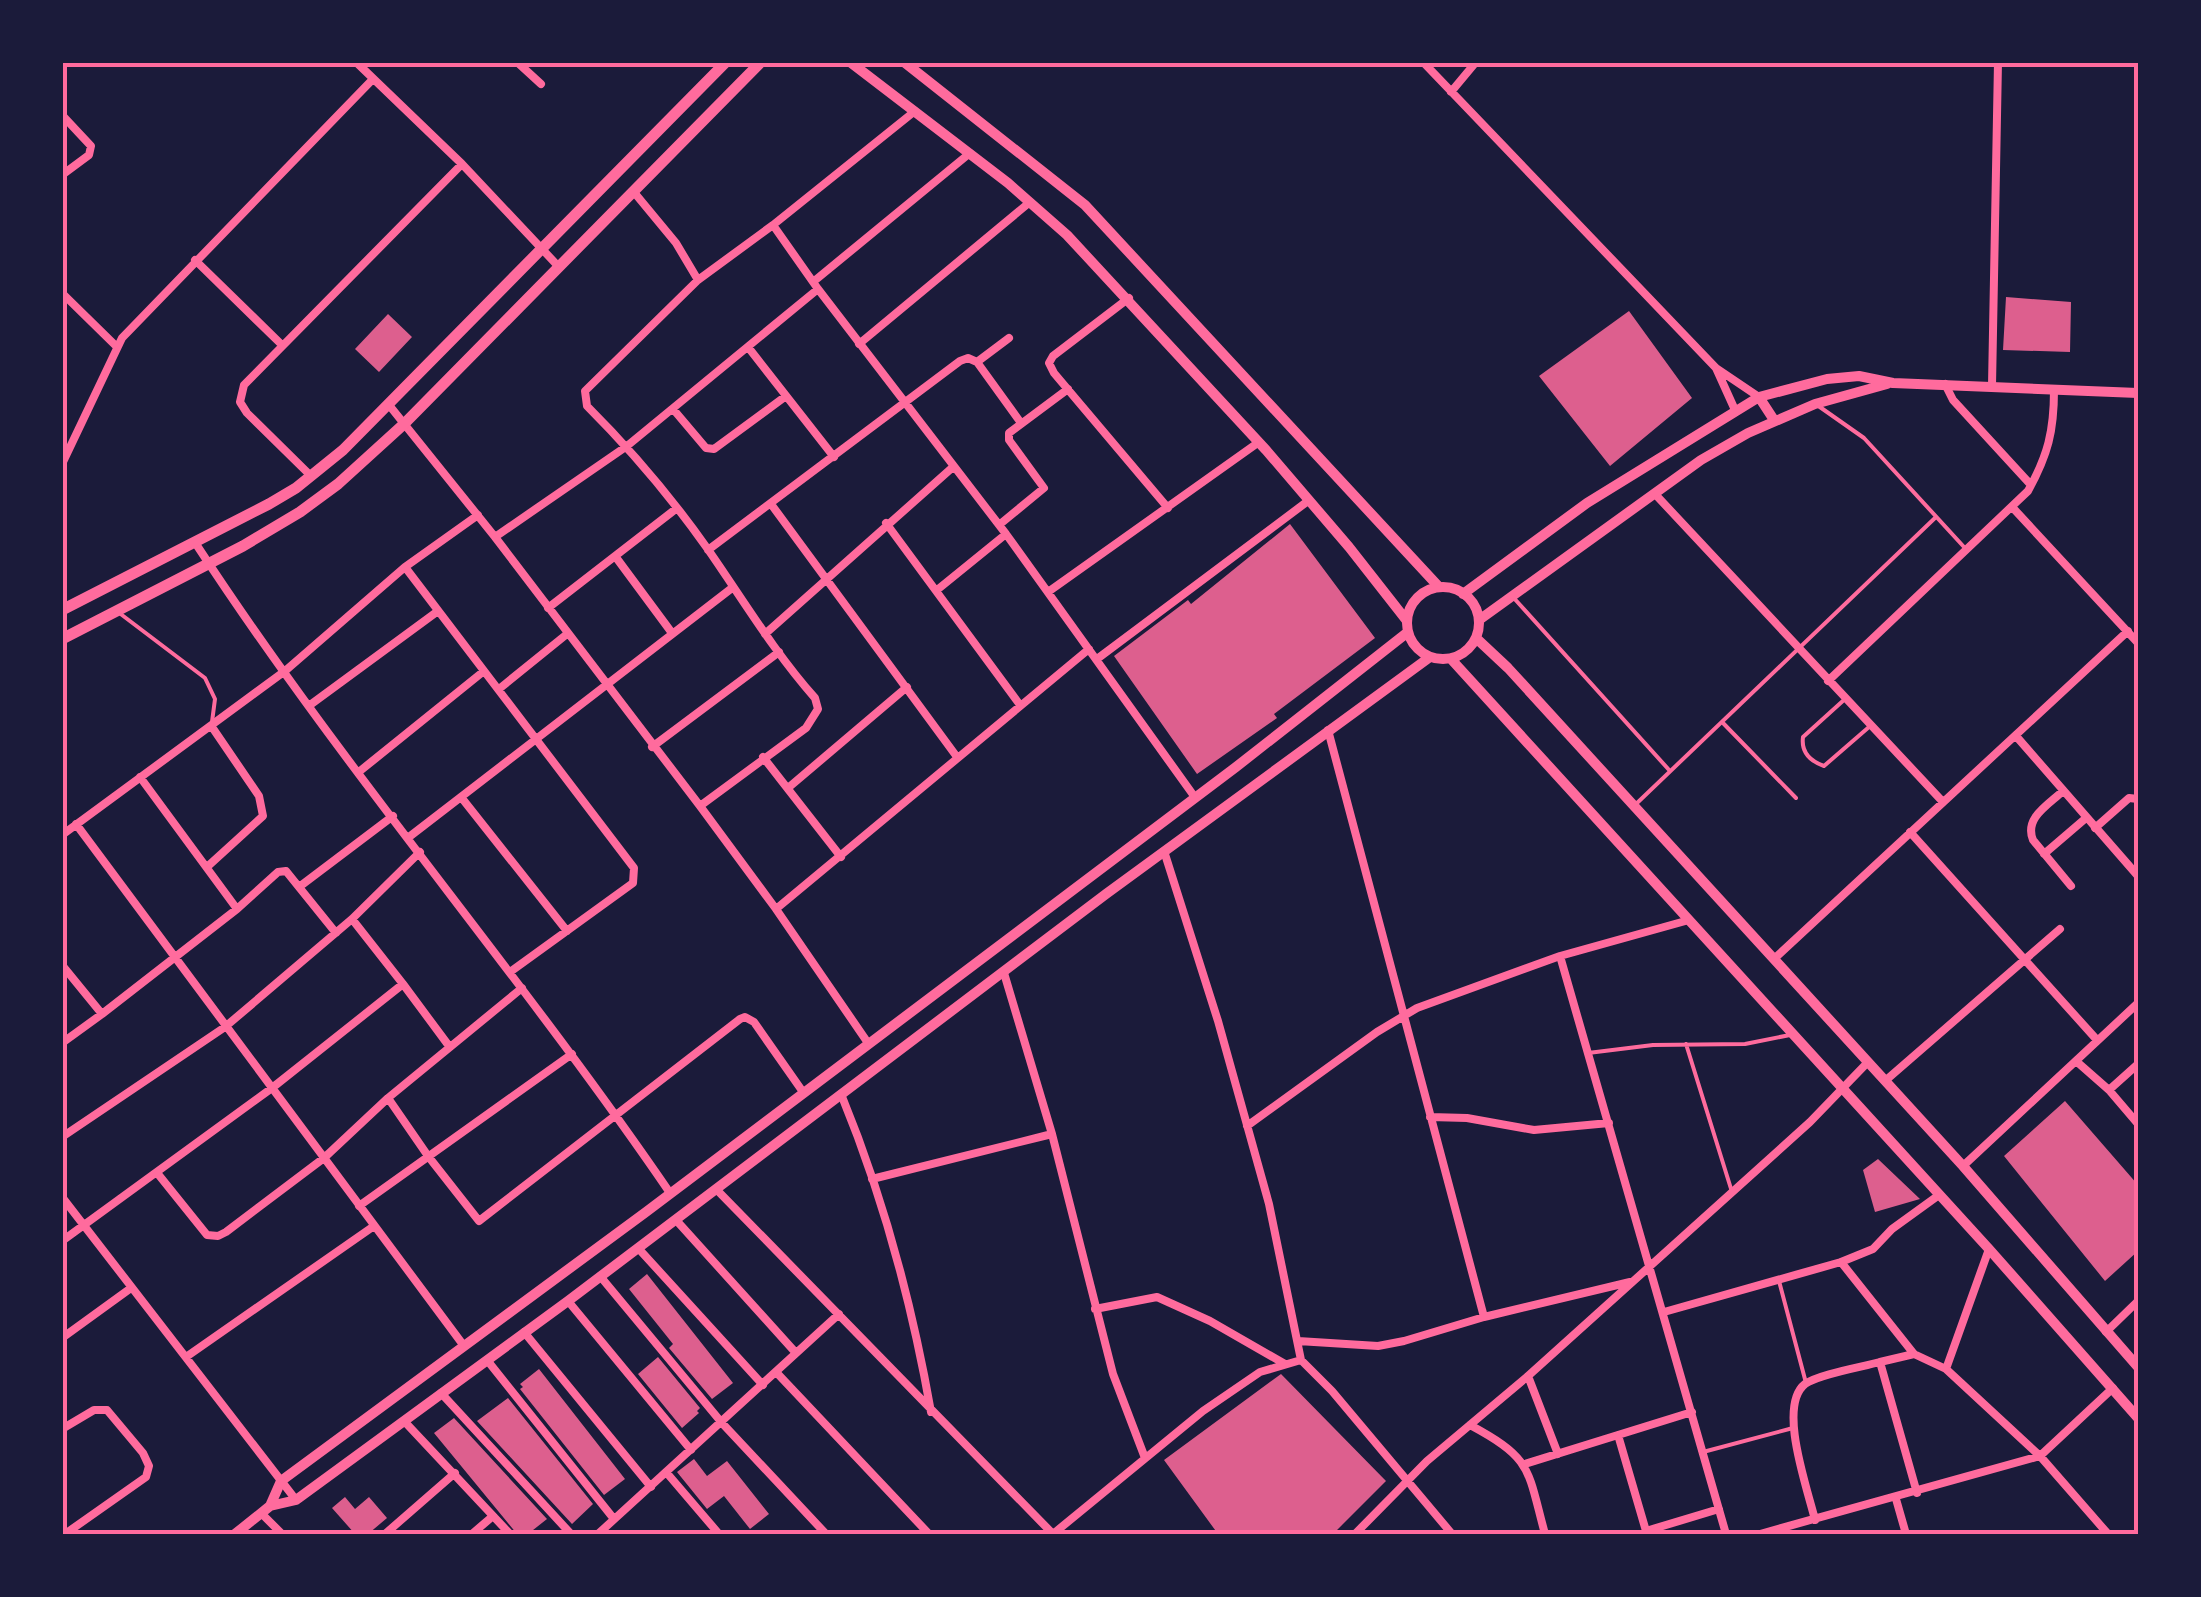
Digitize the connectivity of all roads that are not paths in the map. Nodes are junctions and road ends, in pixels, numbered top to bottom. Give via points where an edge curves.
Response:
1 (356, 62) edge
2 (518, 62) edge
3 (726, 62) edge
4 (762, 62) edge
5 (850, 62) edge
6 (904, 62) edge
7 (1423, 62) edge
8 (1476, 62) edge
9 (1998, 62) edge
10 (373, 79) junction
11 (541, 84) dead end
12 (1451, 92) junction
13 (916, 111) junction
14 (62, 115) edge
15 (970, 153) junction
16 (462, 164) junction
17 (62, 175) edge
18 (633, 191) junction
19 (1030, 202) junction
20 (773, 225) junction
21 (541, 248) junction
22 (195, 260) junction
23 (558, 266) junction
24 (698, 280) junction
25 (815, 286) junction
26 (62, 293) edge
27 (1129, 298) junction
28 (1009, 338) dead end
29 (859, 344) junction
30 (116, 346) junction
31 (282, 346) junction
32 (748, 348) junction
33 (976, 362) junction
34 (1716, 368) junction
35 (1893, 383) junction
36 (1945, 384) junction
37 (1992, 386) junction
38 (1068, 389) junction
39 (2054, 390) junction
40 (2136, 395) edge
41 (786, 396) junction
42 (1759, 397) junction
43 (905, 404) junction
44 (1815, 404) junction
45 (388, 405) junction
46 (673, 409) junction
47 (1735, 410) junction
48 (1774, 420) junction
49 (1021, 423) junction
50 (404, 424) junction
51 (1748, 433) junction
52 (1259, 442) junction
53 (627, 446) junction
54 (834, 457) junction
55 (62, 464) edge
56 (953, 467) junction
57 (311, 476) junction
58 (2031, 486) junction
59 (1654, 494) junction
60 (1308, 502) junction
61 (771, 504) junction
62 (678, 508) junction
63 (1168, 508) junction
64 (2013, 508) junction
65 (478, 515) junction
66 (1936, 517) junction
67 (886, 523) junction
68 (999, 526) junction
69 (1006, 534) junction
70 (495, 537) junction
71 (196, 544) junction
72 (708, 550) junction
73 (1967, 551) junction
74 (615, 556) junction
75 (210, 564) junction
76 (406, 566) junction
77 (826, 582) junction
78 (1440, 587) junction
79 (732, 588) junction
80 (937, 590) junction
81 (1048, 592) junction
82 (1463, 594) junction
83 (1511, 596) junction
84 (548, 608) junction
85 (62, 610) edge
86 (438, 610) junction
87 (116, 611) junction
88 (1478, 620) junction
89 (1407, 626) junction
90 (2128, 631) junction
91 (672, 633) junction
92 (568, 634) junction
93 (764, 634) junction
94 (62, 638) edge
95 (1476, 638) junction
96 (2138, 643) edge
97 (1089, 649) junction
98 (1799, 651) junction
99 (779, 652) junction
100 (1430, 657) junction
101 (1097, 659) junction
102 (1450, 659) junction
103 (484, 670) junction
104 (284, 672) junction
105 (1828, 681) junction
106 (604, 684) junction
107 (906, 686) junction
108 (498, 690) junction
109 (1845, 699) junction
110 (310, 705) junction
111 (1020, 705) junction
112 (1723, 722) junction
113 (1870, 726) junction
114 (212, 727) junction
115 (1328, 730) junction
116 (2016, 736) junction
117 (536, 739) junction
118 (652, 747) junction
119 (764, 756) junction
120 (957, 757) junction
121 (1670, 771) junction
122 (360, 772) junction
123 (140, 778) junction
124 (788, 788) junction
125 (2063, 791) junction
126 (1194, 796) junction
127 (461, 797) junction
128 (1796, 798) dead end
129 (2138, 799) edge
130 (1943, 802) junction
131 (700, 806) junction
132 (1633, 806) junction
133 (392, 816) junction
134 (2086, 818) junction
135 (76, 824) junction
136 (2095, 828) junction
137 (1910, 832) junction
138 (62, 835) edge
139 (409, 837) junction
140 (420, 852) junction
141 (1164, 852) junction
142 (2044, 854) junction
143 (840, 858) junction
144 (206, 867) junction
145 (2138, 876) edge
146 (2071, 886) dead end
147 (298, 887) junction
148 (238, 909) junction
149 (776, 909) junction
150 (352, 919) junction
151 (1689, 920) junction
152 (2060, 929) dead end
153 (567, 930) junction
154 (336, 932) junction
155 (1560, 956) junction
156 (175, 957) junction
157 (1774, 958) junction
158 (2025, 959) junction
159 (62, 966) edge
160 (510, 972) junction
161 (1004, 973) junction
162 (403, 984) junction
163 (522, 988) junction
164 (2138, 1003) edge
165 (102, 1014) junction
166 (1402, 1016) junction
167 (225, 1027) junction
168 (1790, 1035) junction
169 (2097, 1040) junction
170 (62, 1042) edge
171 (868, 1043) junction
172 (1685, 1043) junction
173 (449, 1046) junction
174 (1588, 1053) junction
175 (572, 1054) junction
176 (2076, 1060) junction
177 (1868, 1062) junction
178 (2138, 1064) edge
179 (1886, 1081) junction
180 (272, 1088) junction
181 (1842, 1090) junction
182 (2108, 1090) junction
183 (803, 1092) junction
184 (842, 1094) junction
185 (388, 1098) junction
186 (616, 1113) junction
187 (1430, 1117) junction
188 (1609, 1123) junction
189 (2138, 1124) edge
190 (1247, 1126) junction
191 (1052, 1134) junction
192 (62, 1137) edge
193 (428, 1156) junction
194 (324, 1158) junction
195 (1963, 1166) junction
196 (158, 1174) junction
197 (872, 1179) junction
198 (716, 1189) junction
199 (1732, 1192) junction
200 (670, 1193) junction
201 (1939, 1195) junction
202 (62, 1197) edge
203 (359, 1206) junction
204 (676, 1220) junction
205 (84, 1226) junction
206 (374, 1226) junction
207 (62, 1241) edge
208 (638, 1248) junction
209 (1989, 1249) junction
210 (1841, 1262) junction
211 (1651, 1264) junction
212 (600, 1276) junction
213 (1778, 1280) junction
214 (1632, 1282) junction
215 (131, 1288) junction
216 (568, 1301) junction
217 (2138, 1301) edge
218 (1095, 1308) junction
219 (1664, 1312) junction
220 (839, 1314) junction
221 (1484, 1317) junction
222 (524, 1332) junction
223 (2106, 1332) junction
224 (62, 1338) edge
225 (1298, 1341) junction
226 (464, 1346) junction
227 (796, 1354) junction
228 (1914, 1354) junction
229 (186, 1357) junction
230 (487, 1360) junction
231 (1301, 1360) junction
232 (1880, 1362) junction
233 (1285, 1364) junction
234 (2138, 1367) edge
235 (1946, 1368) junction
236 (776, 1372) junction
237 (1528, 1376) junction
238 (1806, 1383) junction
239 (762, 1385) junction
240 (2112, 1388) junction
241 (441, 1393) junction
242 (932, 1412) junction
243 (1692, 1412) junction
244 (2138, 1418) edge
245 (404, 1421) junction
246 (722, 1423) junction
247 (1470, 1425) junction
248 (1793, 1428) junction
249 (62, 1429) edge
250 (1618, 1435) junction
251 (691, 1450) junction
252 (1703, 1452) junction
253 (1558, 1454) junction
254 (2040, 1456) junction
255 (1145, 1458) junction
256 (1525, 1464) junction
257 (666, 1472) junction
258 (454, 1473) junction
259 (1408, 1480) junction
260 (281, 1481) junction
261 (650, 1487) junction
262 (1917, 1493) junction
263 (1896, 1499) junction
264 (296, 1500) junction
265 (266, 1510) junction
266 (1719, 1510) junction
267 (493, 1516) junction
268 (614, 1519) junction
269 (1814, 1520) junction
270 (1645, 1532) edge
271 (65, 1534) edge
272 (235, 1534) edge
273 (282, 1534) edge
274 (385, 1534) edge
275 (472, 1534) edge
276 (510, 1534) edge
277 (571, 1534) edge
278 (598, 1534) edge
279 (719, 1534) edge
280 (826, 1534) edge
281 (930, 1534) edge
282 (1053, 1534) edge
283 (1355, 1534) edge
284 (1452, 1534) edge
285 (1545, 1534) edge
286 (1726, 1534) edge
287 (1760, 1534) edge
288 (1906, 1534) edge
289 (2108, 1534) edge

1 - 10 street
2 - 11 street
3 - 21 main road
4 - 18 main road
5 - 13 street
6 - 78 street via 1085,205
7 - 12 street
8 - 12 street
9 - 37 street
10 - 16 street
10 - 22 street
12 - 34 street
13 - 15 street
13 - 20 street
14 - 17 street via 91,146
15 - 19 street
15 - 25 street
16 - 21 street
16 - 31 street
18 - 23 main road
18 - 24 street
19 - 27 street
19 - 29 street
20 - 24 street
20 - 25 street
21 - 23 street
21 - 45 main road
22 - 30 street
22 - 31 street
23 - 50 main road
24 - 53 street via 585,391 587,406
25 - 29 street
25 - 32 street
26 - 30 street
27 - 38 street via 1053,356 1054,373
27 - 52 street
28 - 33 street
29 - 43 street
30 - 55 street
31 - 57 street via 244,385 240,402
32 - 41 street
32 - 46 street
33 - 43 street via 960,361
33 - 49 street
34 - 42 street
34 - 47 street
35 - 36 street
35 - 42 street via 1826,379
35 - 44 street
36 - 37 street
36 - 58 street
37 - 39 street
38 - 49 street
38 - 63 street
39 - 40 street
39 - 58 street via 2046,460
41 - 46 street via 714,449
41 - 54 street
42 - 47 street
42 - 48 street
43 - 54 street
43 - 56 street
44 - 48 street
44 - 66 lane via 1864,438
45 - 50 street
45 - 57 main road
46 - 53 street
47 - 51 street
47 - 82 street via 1587,504
48 - 51 street
49 - 68 street via 1009,440 1044,488
50 - 65 street
50 - 75 main road via 320,498
51 - 59 street
52 - 60 street
52 - 63 street
53 - 62 street
53 - 70 street
54 - 61 street
56 - 67 street
56 - 68 street
57 - 71 main road
58 - 64 street
59 - 83 street
59 - 98 street
60 - 89 street
60 - 101 street
61 - 72 street
61 - 77 street
62 - 72 street
62 - 74 street
63 - 81 street
64 - 73 street
64 - 90 street
65 - 70 street
65 - 76 street
66 - 73 lane
66 - 98 lane
67 - 77 street
67 - 80 street
68 - 69 street
69 - 80 street
69 - 81 street
70 - 84 street
71 - 75 street
71 - 85 main road
72 - 79 street
73 - 105 street
74 - 84 street
74 - 91 street
75 - 87 main road
75 - 104 street
76 - 86 street
76 - 104 street
77 - 93 street
77 - 107 street
78 - 82 street
78 - 89 street via 1417,598
79 - 91 street
79 - 93 street
80 - 111 street
81 - 97 street
82 - 88 street
83 - 88 street
83 - 121 lane
84 - 92 street
86 - 103 street
86 - 110 street
87 - 94 main road
87 - 114 lane via 205,678 215,699
88 - 95 street
89 - 100 street via 1416,647
89 - 126 street
90 - 96 street
90 - 116 street
91 - 106 street
92 - 106 street
92 - 108 street
93 - 99 street
95 - 102 street
95 - 132 street
97 - 101 street
97 - 111 street
98 - 105 street
98 - 112 lane
99 - 118 street
99 - 119 street via 818,708 806,728
100 - 102 street
100 - 115 street
101 - 126 street
102 - 151 street
103 - 108 street
103 - 122 street
104 - 110 street
104 - 114 street
105 - 109 street
106 - 117 street
106 - 118 street
107 - 120 street
107 - 124 street
108 - 117 street
109 - 113 street
109 - 113 lane via 1804,737 1809,757 1824,766
110 - 122 street
111 - 120 street
112 - 121 lane
112 - 128 lane
113 - 130 street
114 - 123 street
114 - 144 street via 259,796 263,816
115 - 141 street
115 - 166 street
116 - 125 street
116 - 130 street
117 - 127 street
117 - 153 street via 635,873 632,883
118 - 131 street
119 - 124 street
119 - 131 street
120 - 143 street
121 - 132 lane
122 - 133 street
123 - 135 street
123 - 144 street
124 - 143 street
125 - 134 street
125 - 142 street via 2031,821 2029,831
126 - 171 street
127 - 139 street
127 - 153 street
129 - 136 street via 2128,798
130 - 137 street
131 - 149 street
132 - 157 street
133 - 139 street
133 - 147 street
134 - 136 street
134 - 142 street
135 - 138 street
135 - 156 street
136 - 145 street
137 - 157 street
137 - 158 street
139 - 140 street
140 - 150 street
140 - 160 street
141 - 161 street
141 - 190 street
142 - 146 street
143 - 149 street
144 - 148 street
147 - 148 street via 286,871 278,872
147 - 154 street
148 - 156 street
149 - 171 street
150 - 154 street
150 - 162 street
151 - 155 street
151 - 168 street
152 - 158 street
153 - 160 street
154 - 167 street
155 - 166 street
155 - 174 street
156 - 165 street
156 - 167 street
157 - 177 street
158 - 169 street
158 - 179 street
159 - 165 street
160 - 163 street
161 - 184 street
161 - 191 street
162 - 173 street
162 - 180 street
163 - 173 street
163 - 175 street
164 - 169 street
165 - 170 street
166 - 187 street
166 - 190 street
167 - 180 street
167 - 192 street
168 - 172 lane via 1744,1044
168 - 181 street
169 - 176 street
171 - 183 street
172 - 174 lane
172 - 199 lane
173 - 185 street
174 - 188 street
175 - 186 street
175 - 193 street
176 - 182 street
176 - 195 street
177 - 179 street
177 - 181 street
178 - 182 street
179 - 195 street
180 - 194 street
180 - 196 street
181 - 199 street
181 - 201 street
182 - 189 street
183 - 186 street via 746,1017
183 - 200 street
184 - 197 street
184 - 198 street
185 - 193 street
185 - 194 street
186 - 193 street via 480,1221
186 - 200 street
187 - 188 street via 1534,1130
187 - 221 street
188 - 211 street
190 - 225 street
191 - 197 street
191 - 218 street
193 - 203 street
194 - 196 street via 218,1236 199,1228
194 - 203 street
195 - 223 street
196 - 205 street
197 - 242 street
198 - 204 street
198 - 220 street
199 - 211 street
200 - 226 street
201 - 209 street
201 - 210 street via 1873,1249
202 - 205 street
203 - 206 street
204 - 208 street
204 - 227 street
205 - 207 street
205 - 215 street
206 - 226 street
206 - 229 street
208 - 212 street
208 - 239 street
209 - 235 street
209 - 240 street
210 - 213 street
210 - 228 street
211 - 214 street
211 - 219 street
212 - 216 street
212 - 246 street
213 - 219 street
213 - 238 lane
214 - 221 street
214 - 237 street
215 - 224 street
215 - 229 street
216 - 222 street
216 - 251 street
217 - 223 street
218 - 233 street via 1157,1297
218 - 255 street
219 - 243 street
220 - 227 street
220 - 242 street
221 - 225 street via 1378,1346
222 - 230 street
222 - 261 street
223 - 234 street
225 - 231 street
226 - 260 street
227 - 236 street
228 - 232 street
228 - 235 street
229 - 260 street
230 - 241 street
230 - 268 street
231 - 233 street
231 - 259 street
232 - 238 street
232 - 262 street
233 - 255 street via 1249,1378
235 - 254 street
236 - 239 street
236 - 281 street
237 - 247 street
237 - 253 street
238 - 248 street via 1790,1416
239 - 246 street
240 - 244 street
240 - 254 street
241 - 245 street
241 - 277 street
242 - 282 street
243 - 250 street
243 - 252 street
245 - 258 street
245 - 264 street
246 - 251 street
246 - 280 street
247 - 256 street via 1511,1447
247 - 259 street
248 - 252 lane
248 - 269 street
249 - 271 street via 94,1410 107,1410 149,1466 146,1477
250 - 253 street
250 - 270 street
251 - 257 street
252 - 266 street
253 - 256 street
254 - 262 street
254 - 289 street
255 - 282 street
256 - 285 street
257 - 261 street
257 - 279 street
258 - 267 street
258 - 274 street
259 - 283 street
259 - 284 street
260 - 264 street
260 - 265 street
261 - 268 street
262 - 263 street
263 - 269 street
263 - 288 street
264 - 265 street
265 - 272 street
265 - 273 street
266 - 270 street
266 - 286 street
267 - 275 street
267 - 276 street
268 - 278 street
269 - 287 street

